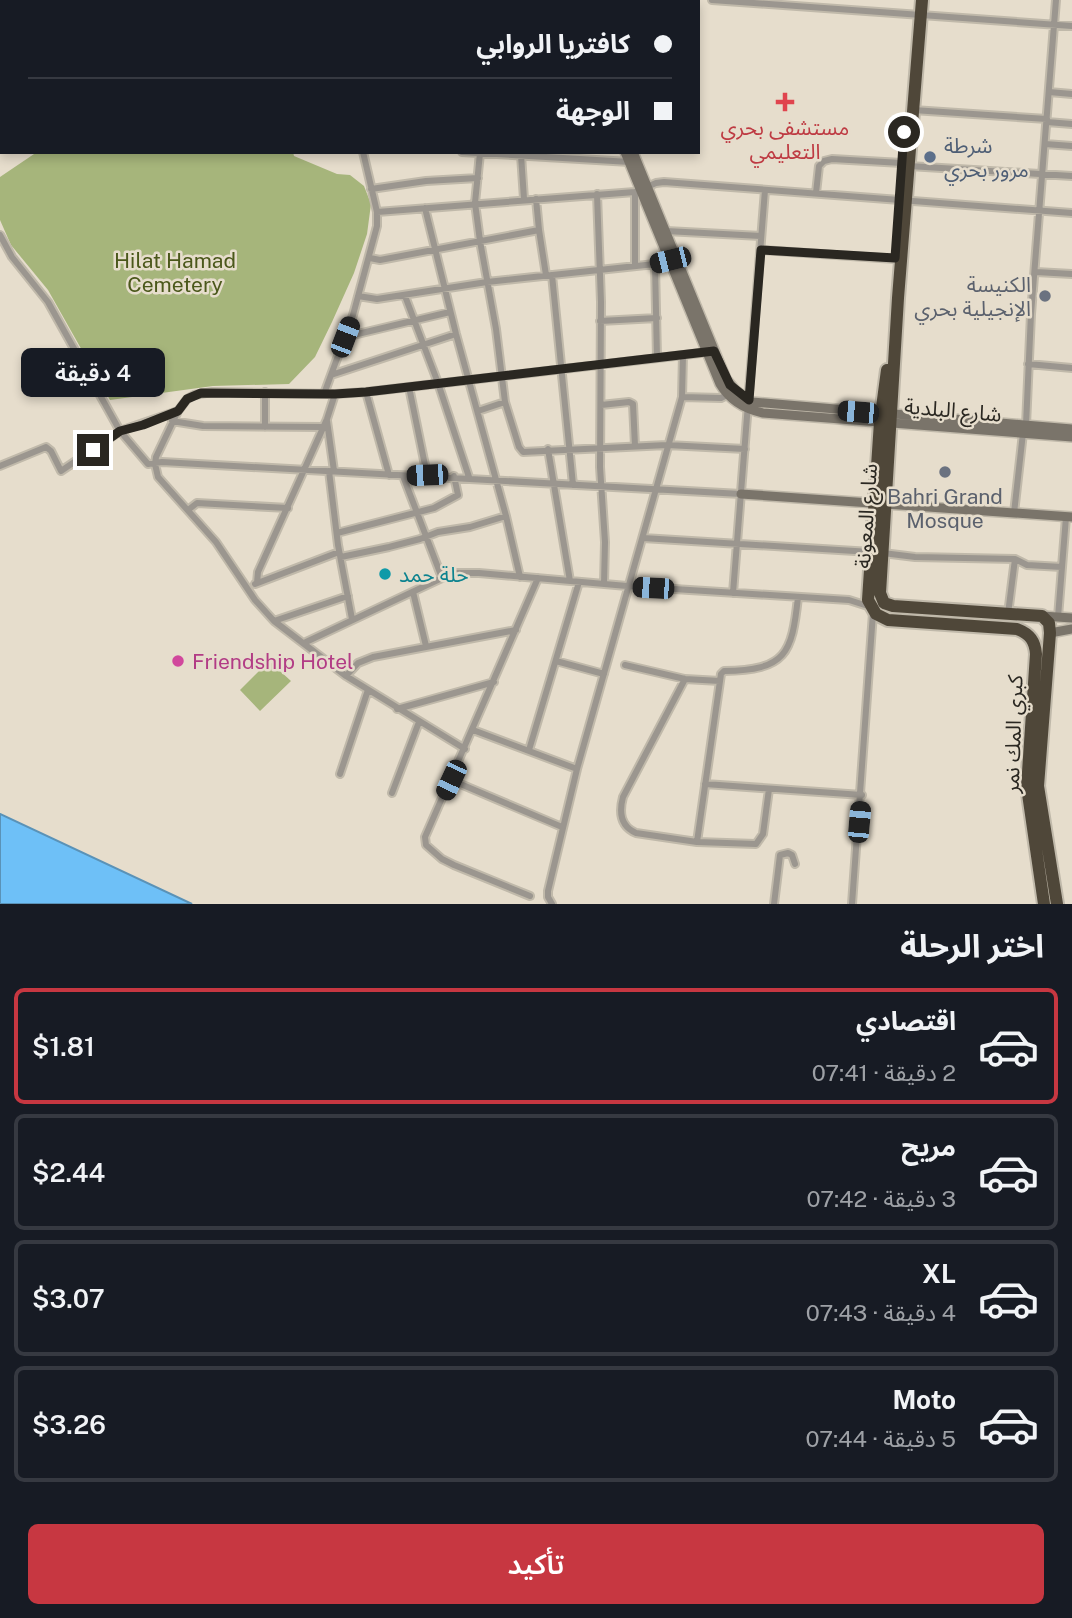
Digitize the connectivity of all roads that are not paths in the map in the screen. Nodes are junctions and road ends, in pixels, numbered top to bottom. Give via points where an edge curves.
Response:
1 (712, 0) edge
2 (914, 0) edge
3 (922, 0) edge
4 (1056, 0) edge
5 (783, 2) edge
6 (917, 15) junction
7 (1055, 24) junction
8 (1072, 26) edge
9 (1049, 92) junction
10 (1072, 94) edge
11 (914, 110) junction
12 (1047, 120) junction
13 (1072, 124) edge
14 (1045, 144) junction
15 (1072, 146) edge
16 (363, 154) edge
17 (480, 154) edge
18 (500, 154) edge
19 (521, 155) junction
20 (631, 157) edge
21 (905, 165) junction
22 (1043, 174) junction
23 (1072, 176) edge
24 (478, 178) junction
25 (371, 189) junction
26 (641, 189) junction
27 (765, 190) junction
28 (597, 194) junction
29 (816, 194) junction
30 (536, 199) junction
31 (524, 200) junction
32 (903, 201) junction
33 (475, 203) junction
34 (425, 208) junction
35 (1040, 211) junction
36 (377, 212) junction
37 (1072, 213) edge
38 (539, 230) junction
39 (666, 231) junction
40 (0, 234) edge
41 (761, 236) junction
42 (480, 241) junction
43 (436, 250) junction
44 (761, 250) junction
45 (370, 258) junction
46 (895, 258) junction
47 (670, 260) junction
48 (654, 264) junction
49 (635, 265) junction
50 (600, 268) junction
51 (1036, 272) junction
52 (1072, 274) edge
53 (549, 275) junction
54 (487, 282) junction
55 (445, 289) junction
56 (358, 296) junction
57 (405, 296) junction
58 (450, 312) junction
59 (657, 318) junction
60 (414, 320) junction
61 (600, 321) junction
62 (456, 334) junction
63 (345, 337) junction
64 (422, 344) junction
65 (711, 351) junction
66 (683, 355) junction
67 (657, 358) junction
68 (600, 364) junction
69 (1028, 364) junction
70 (1072, 368) edge
71 (562, 370) junction
72 (331, 374) junction
73 (501, 376) junction
74 (469, 380) junction
75 (438, 383) junction
76 (409, 387) junction
77 (265, 392) junction
78 (366, 392) junction
79 (731, 393) junction
80 (324, 394) junction
81 (335, 394) junction
82 (682, 397) junction
83 (505, 402) junction
84 (748, 404) junction
85 (601, 405) junction
86 (178, 411) junction
87 (478, 411) junction
88 (887, 418) junction
89 (327, 419) junction
90 (172, 421) junction
91 (265, 427) junction
92 (323, 427) junction
93 (1025, 429) junction
94 (1072, 429) edge
95 (120, 431) junction
96 (1072, 437) edge
97 (667, 445) junction
98 (635, 446) junction
99 (572, 448) junction
100 (548, 449) junction
101 (602, 449) junction
102 (745, 449) junction
103 (155, 464) junction
104 (0, 466) edge
105 (305, 469) junction
106 (332, 471) junction
107 (389, 475) junction
108 (427, 475) junction
109 (403, 476) junction
110 (454, 476) junction
111 (469, 477) junction
112 (496, 479) junction
113 (555, 483) junction
114 (573, 485) junction
115 (604, 486) junction
116 (656, 488) junction
117 (741, 494) junction
118 (881, 504) junction
119 (288, 508) junction
120 (188, 510) junction
121 (416, 513) junction
122 (1014, 513) junction
123 (506, 516) junction
124 (1069, 517) edge
125 (337, 533) junction
126 (426, 536) junction
127 (642, 538) junction
128 (738, 543) junction
129 (877, 553) junction
130 (340, 554) junction
131 (1015, 559) junction
132 (1062, 567) junction
133 (520, 577) junction
134 (442, 578) junction
135 (538, 578) junction
136 (870, 579) junction
137 (570, 581) junction
138 (579, 582) junction
139 (257, 583) junction
140 (604, 584) junction
141 (627, 586) junction
142 (248, 589) junction
143 (412, 592) junction
144 (733, 593) junction
145 (348, 596) junction
146 (798, 597) junction
147 (849, 600) junction
148 (872, 609) junction
149 (1008, 614) junction
150 (1027, 615) junction
151 (1042, 616) junction
152 (1058, 617) junction
153 (1072, 618) edge
154 (352, 619) junction
155 (274, 621) junction
156 (1072, 629) edge
157 (516, 630) junction
158 (1023, 631) junction
159 (1049, 633) junction
160 (306, 642) junction
161 (426, 646) junction
162 (556, 661) junction
163 (625, 665) dead end
164 (604, 674) junction
165 (346, 676) junction
166 (685, 679) junction
167 (720, 681) junction
168 (494, 682) junction
169 (368, 690) junction
170 (397, 709) junction
171 (419, 722) junction
172 (473, 730) junction
173 (465, 749) junction
174 (529, 750) junction
175 (577, 769) junction
176 (340, 774) dead end
177 (451, 780) junction
178 (705, 784) junction
179 (769, 789) junction
180 (392, 793) dead end
181 (862, 795) junction
182 (562, 827) junction
183 (697, 842) junction
184 (795, 864) dead end
185 (530, 896) dead end
186 (1050, 902) edge
187 (552, 904) edge
188 (774, 904) edge
189 (852, 904) edge

1 - 5 street
2 - 6 highway, شارع المعونة
3 - 6 highway, شارع المعونة
4 - 7 street
5 - 6 street
6 - 7 street
6 - 11 highway, شارع المعونة
6 - 21 highway, شارع المعونة
7 - 8 street
7 - 9 street
9 - 10 street
9 - 12 street
11 - 12 street
11 - 21 highway, شارع المعونة
12 - 13 street
12 - 14 street
14 - 15 street
14 - 22 street
16 - 25 street
17 - 24 street
18 - 19 street
19 - 20 street
19 - 31 street
20 - 26 main road
21 - 22 street
21 - 29 street via 824,161 819,166
21 - 32 highway, شارع المعونة
22 - 23 street
22 - 35 street
24 - 25 street
24 - 33 street
25 - 36 street
26 - 27 street via 664,182
26 - 28 street
26 - 39 main road
26 - 47 main road
26 - 49 street
27 - 29 street
27 - 41 street
28 - 30 street
28 - 50 street
29 - 32 street
30 - 31 street
30 - 38 street
31 - 33 street
32 - 35 street
32 - 46 highway, شارع المعونة
32 - 88 highway, شارع المعونة
33 - 34 street
33 - 42 street
34 - 36 street
34 - 43 street
35 - 37 street
35 - 51 street
36 - 45 street
38 - 42 street
38 - 53 street
39 - 41 street
39 - 65 main road
40 - 95 street via 48,302
41 - 44 street
42 - 43 street
42 - 54 street
43 - 45 street
43 - 55 street
44 - 46 street
44 - 84 street
45 - 56 street
46 - 88 highway, شارع المعونة
47 - 48 street
47 - 65 main road
48 - 49 street
48 - 59 street
49 - 50 street
50 - 53 street
50 - 61 street
51 - 52 street
51 - 69 street
53 - 54 street
53 - 71 street
54 - 55 street
54 - 73 street
55 - 57 street
55 - 58 street
56 - 57 street
56 - 63 street
57 - 60 street
58 - 60 street
58 - 62 street
59 - 61 street
59 - 67 street
60 - 63 street
60 - 64 street
61 - 68 street
62 - 64 street
62 - 74 street
63 - 72 street
64 - 72 street
64 - 75 street
65 - 66 street
65 - 79 main road
66 - 67 street
66 - 82 street
67 - 68 street
68 - 71 street
68 - 85 street
69 - 70 street
69 - 93 street
71 - 73 street
71 - 99 street
72 - 80 street
73 - 74 street
73 - 83 street
74 - 75 street
74 - 87 street
75 - 76 street
75 - 111 street
76 - 78 street
76 - 108 street
77 - 80 street
77 - 86 street via 201,393 187,399
77 - 91 street
78 - 81 street
78 - 107 street
79 - 82 street
79 - 84 main road
80 - 81 street
81 - 89 street
82 - 97 street
83 - 87 street
83 - 100 street via 523,452
84 - 88 main road, شارع البلدية via 763,412
84 - 102 street
85 - 98 street via 633,404
85 - 101 street
86 - 90 street
86 - 95 street
87 - 112 street
88 - 93 main road, شارع البلدية
88 - 118 highway, شارع المعونة
89 - 92 street
89 - 106 street
90 - 91 street
90 - 103 street
91 - 92 street
92 - 105 street
93 - 94 main road, شارع البلدية
93 - 96 main road, شارع البلدية
93 - 122 street
95 - 103 street via 144,462
95 - 104 street via 61,471 46,447
97 - 98 street
97 - 102 street
97 - 116 street
98 - 101 street
99 - 100 street
99 - 101 street
99 - 114 street
100 - 113 street
101 - 115 street
102 - 117 street
103 - 105 street
103 - 120 street via 161,482
105 - 106 street
105 - 119 street
106 - 107 street
106 - 125 street
107 - 109 street
108 - 109 street
108 - 110 street
109 - 121 street
110 - 111 street
110 - 121 street via 458,495
111 - 112 street
112 - 113 street
112 - 123 street
113 - 114 street
113 - 137 street
114 - 115 street
115 - 116 street
115 - 140 street
116 - 117 street
116 - 127 street
117 - 118 main road
117 - 128 street
118 - 122 main road
118 - 129 highway, شارع المعونة
119 - 120 street via 197,503
119 - 139 street
120 - 142 street
121 - 125 street
121 - 126 street
122 - 124 main road
123 - 126 street
123 - 133 street
124 - 132 street
125 - 130 street
126 - 130 street
126 - 134 street
127 - 128 street
127 - 141 street
128 - 129 street
128 - 144 street
129 - 131 street
129 - 136 highway, شارع المعونة
129 - 149 highway, شارع المعونة via 880,593 887,605
130 - 139 street
130 - 145 street
131 - 132 street via 1027,565
131 - 149 street
132 - 152 street
133 - 134 street via 457,573
133 - 135 street
134 - 143 street
135 - 137 street
135 - 157 street
136 - 147 street via 863,591
136 - 148 highway, شارع المعونة
137 - 138 street
138 - 140 street
138 - 162 street
139 - 142 street
140 - 141 street
141 - 144 street
141 - 164 street
142 - 155 street
143 - 154 street
143 - 161 street
144 - 146 street
145 - 154 street
145 - 155 street
146 - 147 street
146 - 167 street via 794,630 785,653 765,666 722,671
147 - 148 street
148 - 158 highway via 888,620
148 - 181 street
149 - 150 highway, شارع المعونة
150 - 151 highway, شارع المعونة
150 - 158 highway via 1020,622
151 - 152 main road
151 - 159 highway via 1049,623
152 - 153 main road
154 - 160 street
155 - 160 street
156 - 159 main road
157 - 161 street
157 - 168 street
158 - 186 highway, كبري المك نمر via 1036,650 1027,776
159 - 186 highway, كبري المك نمر via 1038,786
160 - 165 street
161 - 165 street via 364,660
162 - 164 street
162 - 174 street
163 - 166 street
164 - 175 street
165 - 169 street
166 - 167 street
166 - 183 street via 623,797 621,816 628,830 636,833
167 - 178 street
168 - 170 street
168 - 172 street
169 - 170 street
169 - 176 street
170 - 171 street
171 - 173 street
171 - 180 street
172 - 173 street
172 - 174 street
173 - 177 street
174 - 175 street
175 - 182 street
177 - 182 street
177 - 185 street via 427,831 426,845 454,865
178 - 179 street
178 - 183 street
179 - 181 street
179 - 183 street via 763,834 756,844
181 - 189 street
182 - 187 street via 548,891
184 - 188 street via 792,855 780,855

